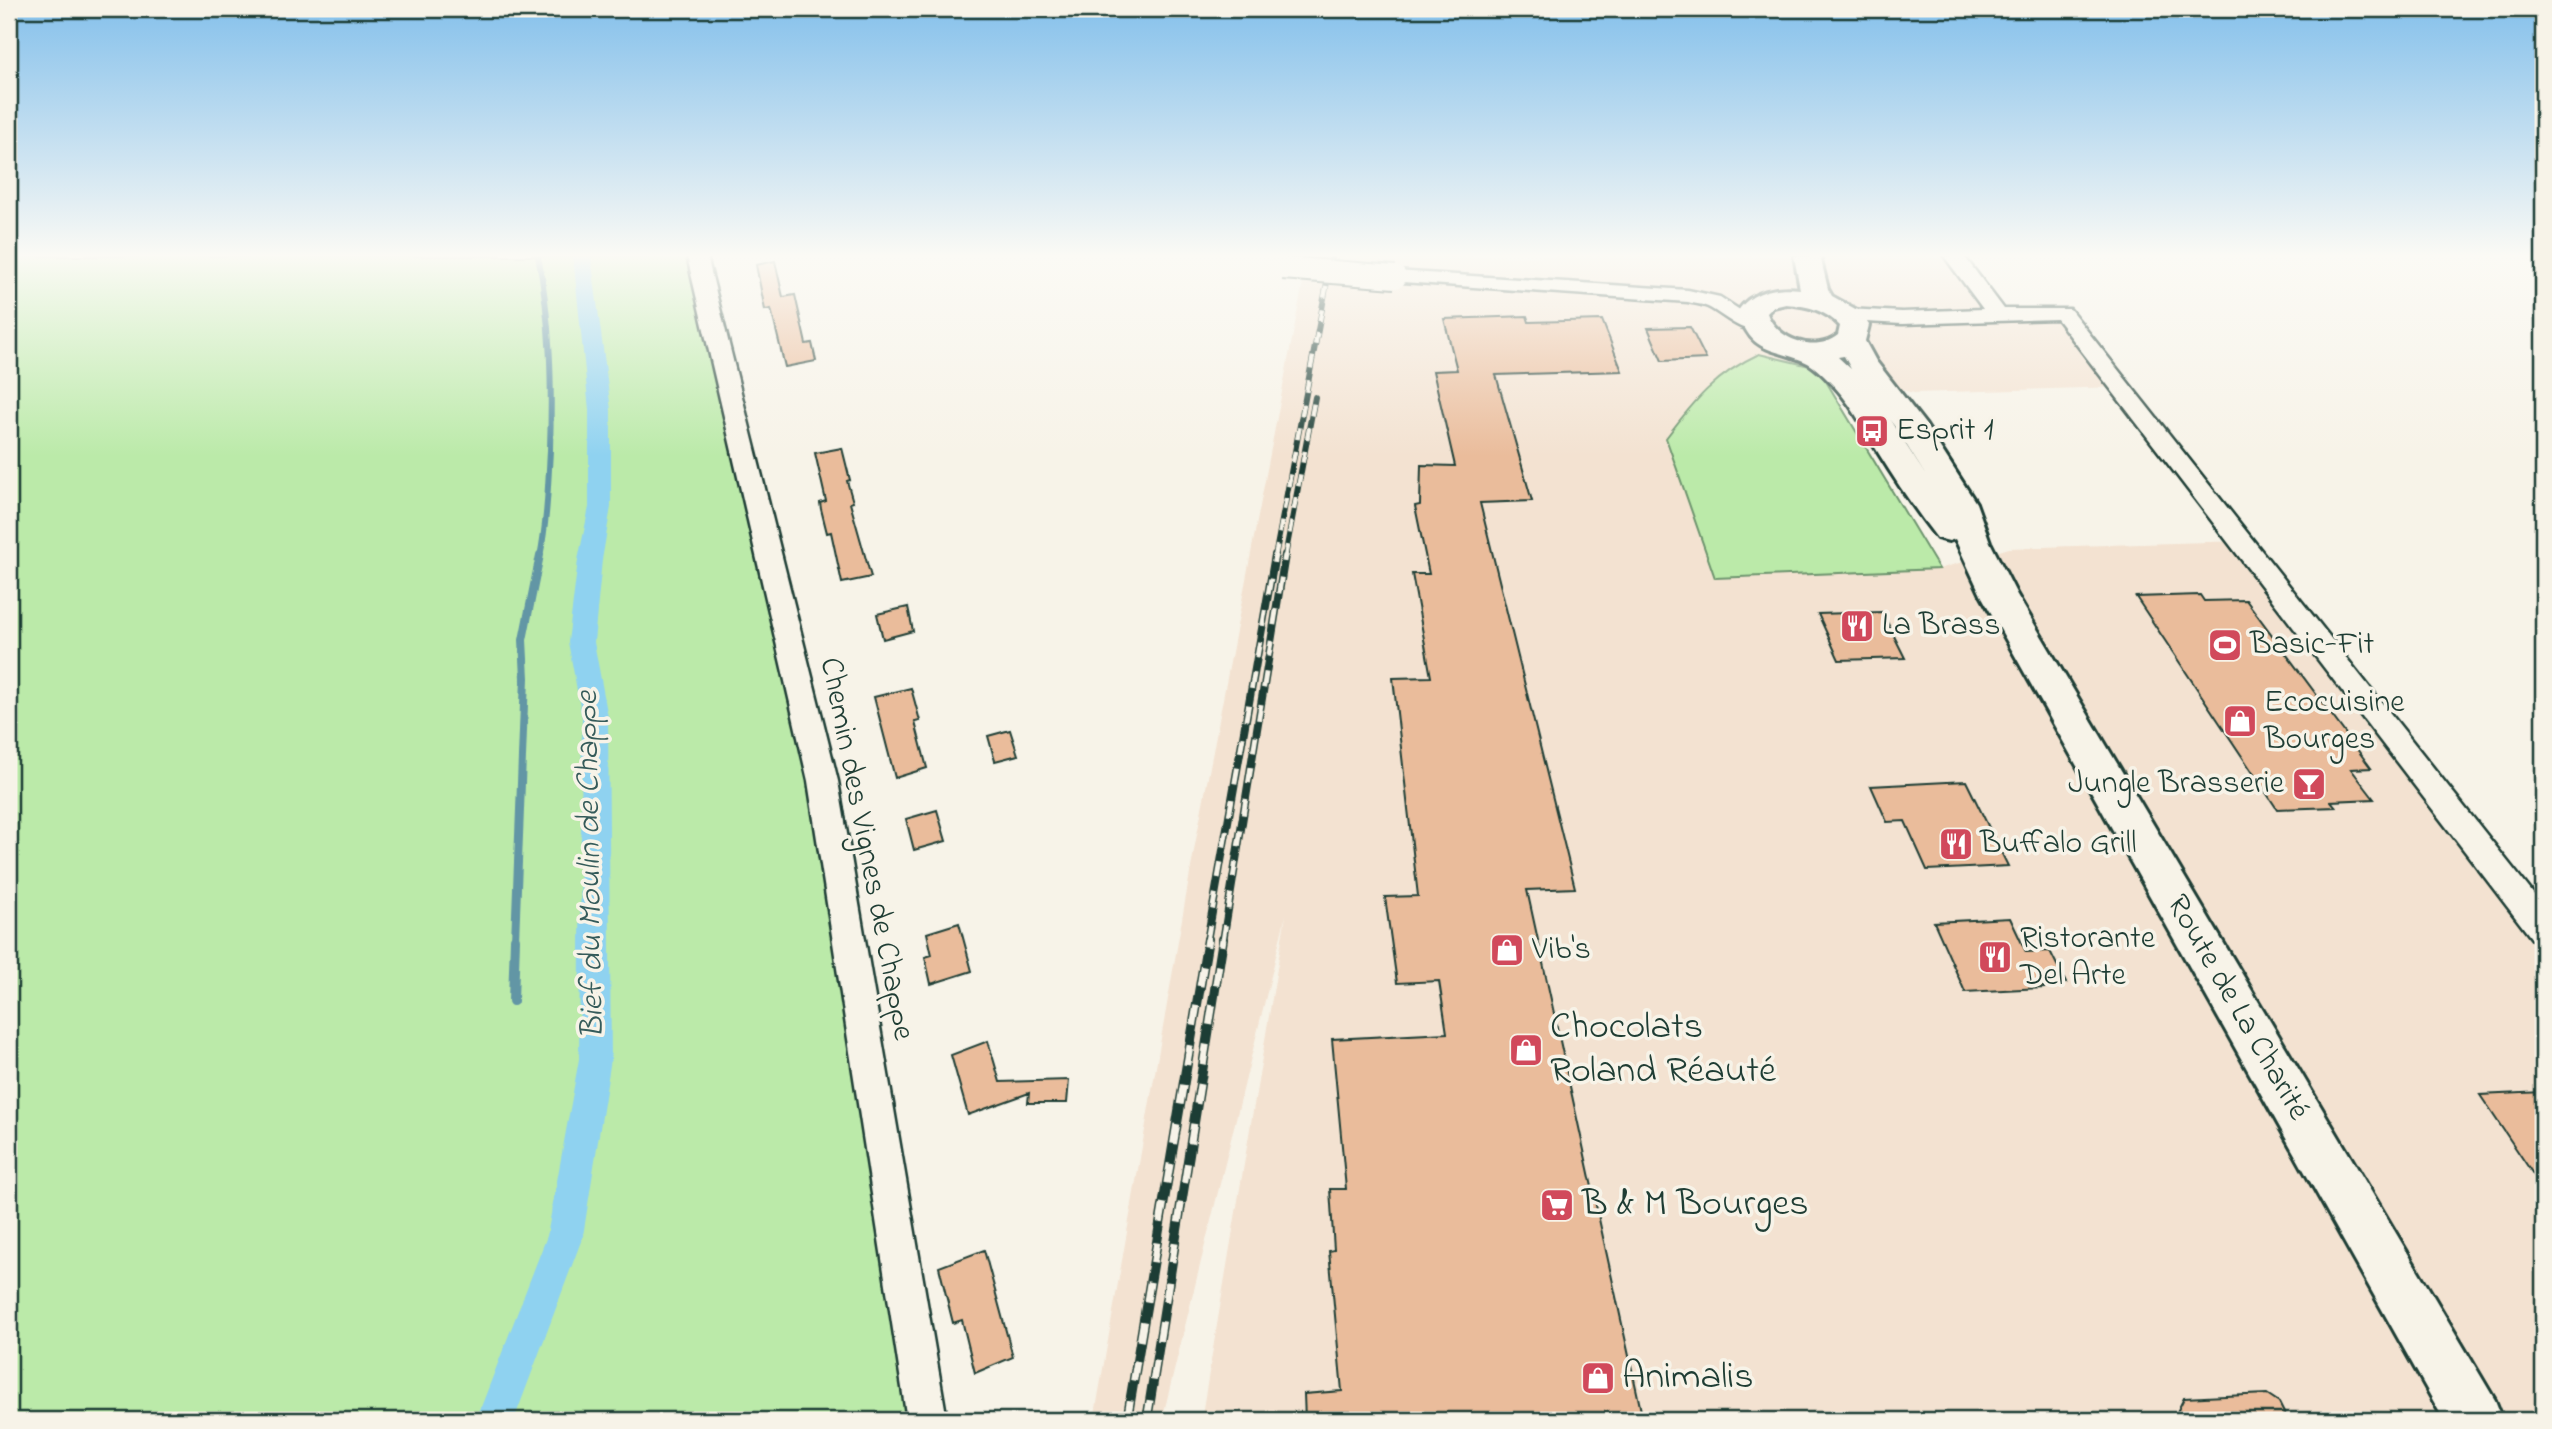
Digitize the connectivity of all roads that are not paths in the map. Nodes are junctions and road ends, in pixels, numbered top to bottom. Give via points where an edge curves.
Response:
1 (713, 323) edge
2 (1764, 323) edge
3 (1844, 323) edge
4 (1876, 323) edge
5 (2071, 323) edge
6 (1852, 330) junction
7 (1811, 352) junction
8 (1999, 595) junction
9 (2543, 929) edge
10 (927, 1420) edge
11 (2475, 1420) edge

1 - 10 street, Chemin des Vignes de Chappe via 823,781
2 - 7 main road via 1761,334 1775,343
3 - 6 main road
4 - 6 street
5 - 9 street
6 - 7 main road via 1834,350
6 - 8 main road, Route de La Charité via 1867,370 1909,424 1959,503
7 - 8 main road, Route de La Charité via 1843,375 1931,507
8 - 11 main road, Route de La Charité

